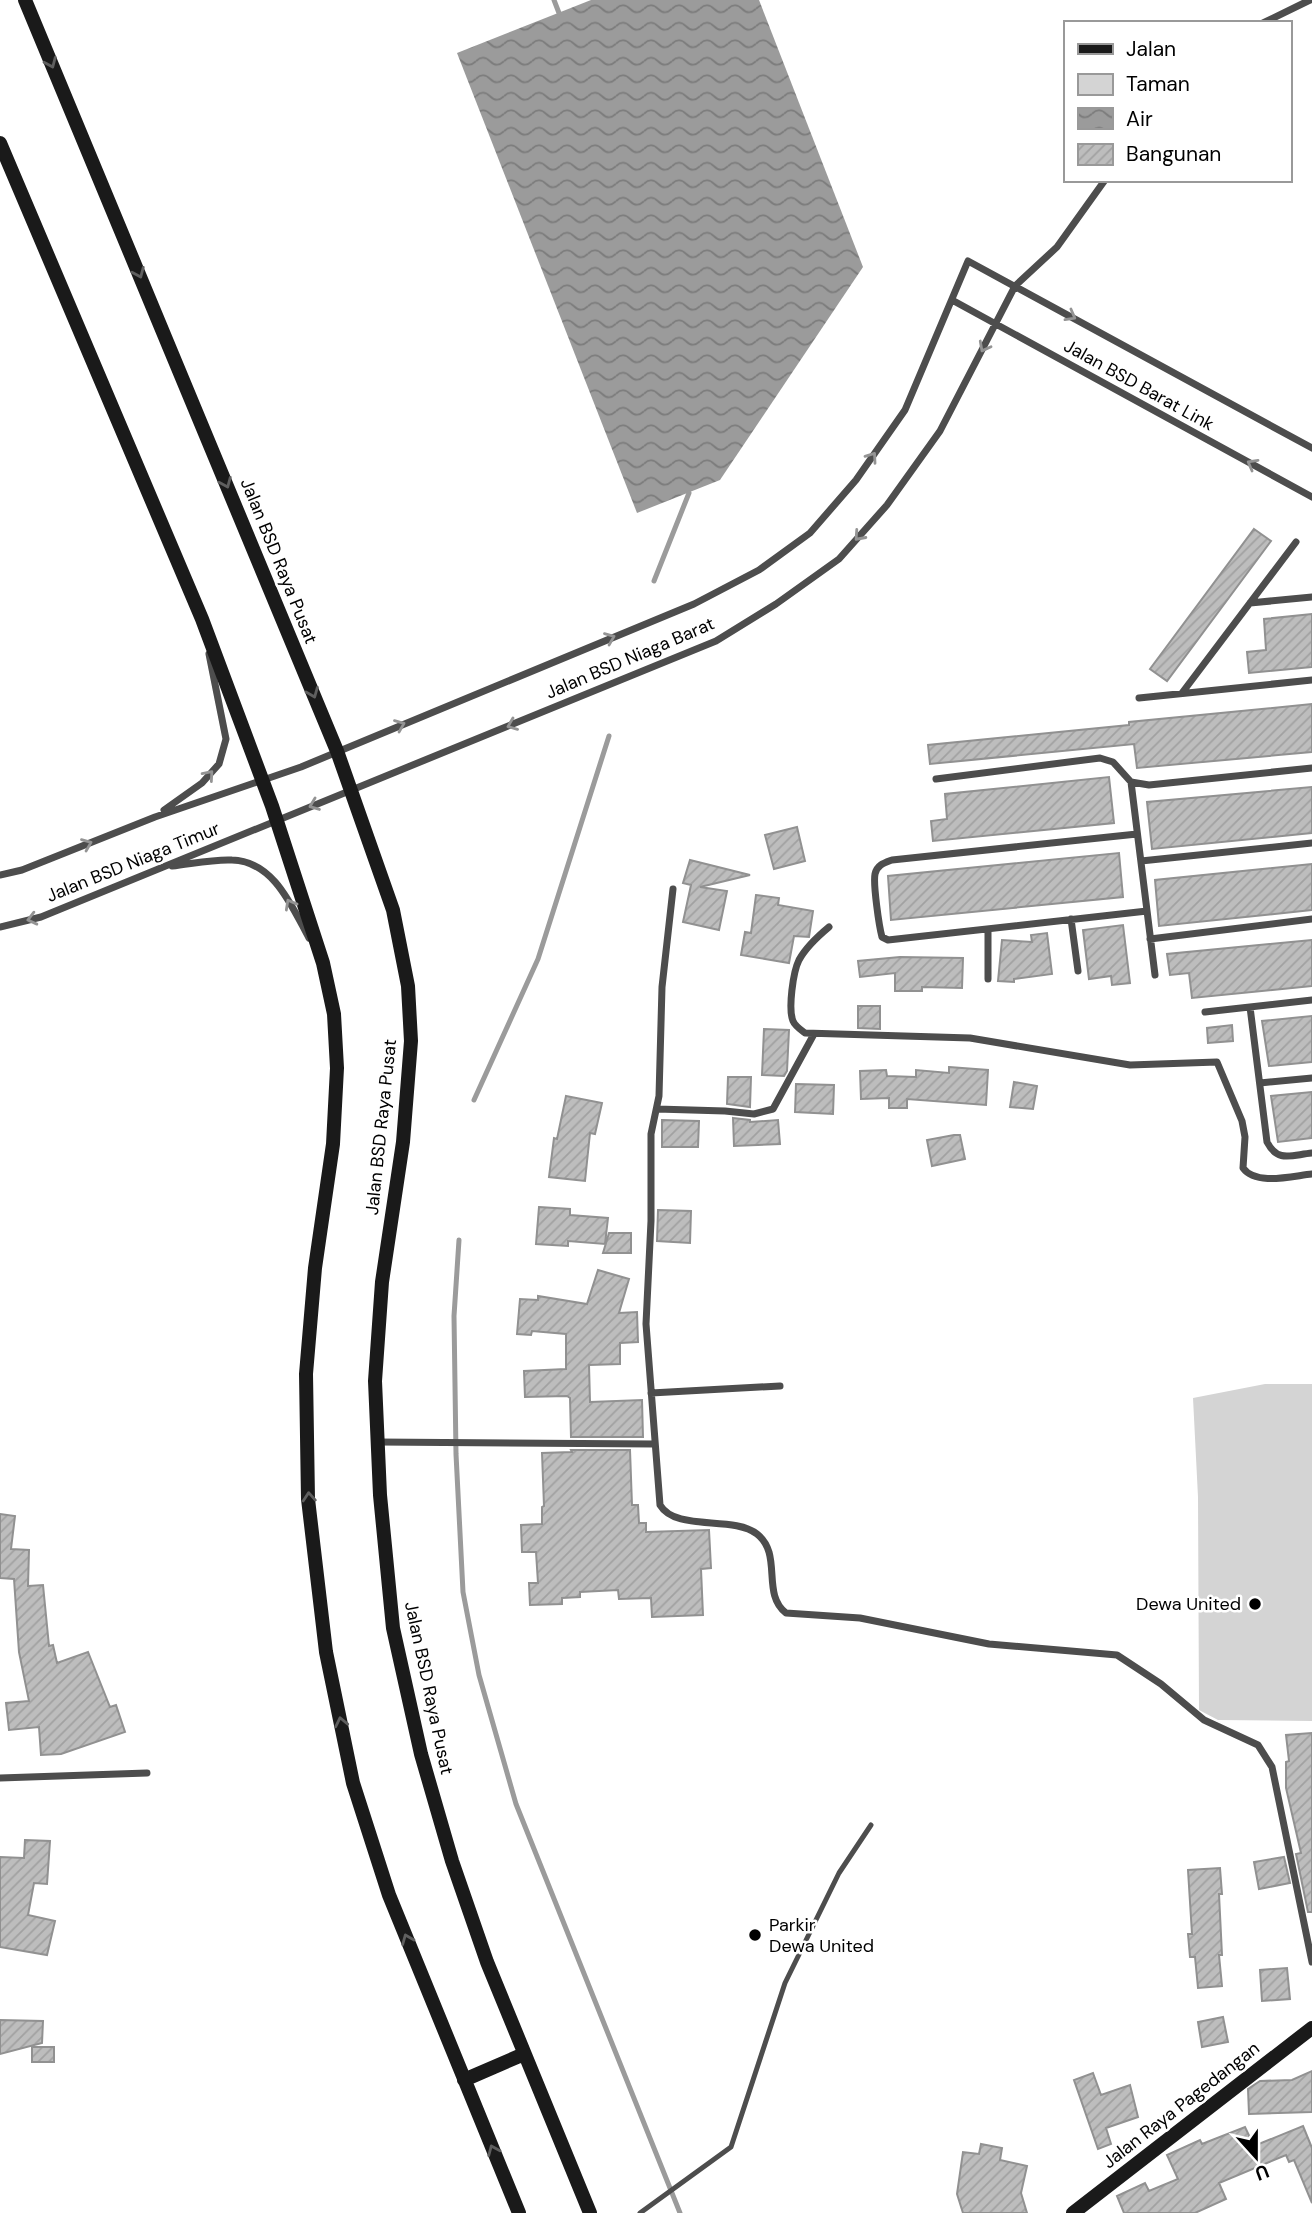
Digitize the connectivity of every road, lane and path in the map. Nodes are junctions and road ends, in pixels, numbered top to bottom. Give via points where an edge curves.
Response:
1 (25, 0) edge
2 (1310, 0) edge
3 (1268, 21) edge
4 (0, 143) edge
5 (1104, 182) edge
6 (968, 261) joint
7 (1016, 286) junction
8 (951, 300) junction
9 (996, 324) junction
10 (1312, 448) edge
11 (1312, 497) edge
12 (1296, 542) dead end
13 (1312, 597) edge
14 (1250, 603) junction
15 (202, 620) junction
16 (1312, 680) edge
17 (1182, 693) junction
18 (1139, 698) dead end
19 (337, 751) junction
20 (1312, 768) edge
21 (263, 779) junction
22 (936, 779) dead end
23 (1131, 782) junction
24 (351, 790) junction
25 (155, 817) junction
26 (276, 820) junction
27 (1138, 834) junction
28 (1312, 843) edge
29 (1141, 860) junction
30 (162, 867) junction
31 (0, 875) edge
32 (673, 889) dead end
33 (1147, 911) junction
34 (1071, 919) junction
35 (1312, 919) edge
36 (0, 927) edge
37 (829, 927) dead end
38 (988, 929) junction
39 (1150, 939) junction
40 (323, 963) junction
41 (1078, 971) dead end
42 (1155, 975) dead end
43 (988, 979) dead end
44 (1312, 1000) edge
45 (1251, 1007) junction
46 (1205, 1012) dead end
47 (814, 1034) junction
48 (1312, 1077) edge
49 (1260, 1083) junction
50 (657, 1108) junction
51 (1312, 1153) edge
52 (1312, 1174) edge
53 (780, 1386) dead end
54 (651, 1393) junction
55 (378, 1442) junction
56 (654, 1444) junction
57 (147, 1773) dead end
58 (0, 1779) edge
59 (871, 1825) dead end
60 (1312, 1962) edge
61 (1312, 2028) edge
62 (524, 2054) junction
63 (464, 2080) junction
64 (519, 2213) edge
65 (590, 2213) edge
66 (640, 2213) edge
67 (1073, 2213) edge

1 -> 19 main road, Jalan BSD Raya Pusat
2 - 3 street
4 - 15 main road
5 - 7 street, Jalan BSD Niaga Barat via 1057,247
6 - 7 street, Jalan BSD Barat Link
6 - 8 street, Jalan BSD Niaga Barat
7 - 9 street, Jalan BSD Niaga Barat
7 -> 10 street, Jalan BSD Barat Link
8 - 9 street, Jalan BSD Barat Link
19 -> 8 street, Jalan BSD Niaga Barat via 694,604 759,570 810,533 856,480 905,410
11 -> 9 street, Jalan BSD Barat Link
9 -> 24 street, Jalan BSD Niaga Barat via 940,431 887,505 839,559 787,597 716,641
12 - 14 street
13 - 14 street
14 - 17 street
15 - 21 main road
25 -> 15 street via 202,783 219,764 226,739
16 - 17 street
17 - 18 street
19 - 21 street, Jalan BSD Niaga Barat
19 - 24 main road, Jalan BSD Raya Pusat
20 - 23 street via 1149,785
21 - 25 street, Jalan BSD Niaga Timur
21 - 26 main road
22 - 23 street via 1101,758 1113,762
23 - 27 street
24 -> 26 street, Jalan BSD Niaga Barat
24 - 55 main road, Jalan BSD Raya Pusat via 393,910 408,986 411,1041 403,1142 382,1282 375,1381
31 -> 25 street, Jalan BSD Niaga Timur
26 - 30 street, Jalan BSD Niaga Timur
26 - 40 main road
27 - 29 street
27 - 38 street via 892,860 881,864 875,874 882,937 888,940
28 - 29 street
29 - 33 street
30 -> 36 street, Jalan BSD Niaga Timur via 41,917
40 -> 30 street via 280,886 258,867 233,859
32 - 50 street via 662,987
33 - 34 street
33 - 39 street
34 - 38 street
34 - 41 street
35 - 39 street
37 - 47 street via 797,963 793,984 793,1021
38 - 43 street
39 - 42 street
63 -> 40 main road via 389,1895 353,1783 327,1652 308,1499 306,1374 333,1144 337,1068 334,1014
44 - 45 street
45 - 46 street
45 - 49 street
47 - 50 street via 773,1109 754,1114
47 - 52 street via 970,1038 1130,1065 1217,1062 1242,1121 1243,1168 1248,1175
48 - 49 street
49 - 51 street via 1272,1152 1280,1157
50 - 54 street via 651,1134 646,1324
53 - 54 street
54 - 56 street
55 - 56 street
55 - 62 main road, Jalan BSD Raya Pusat via 393,1628 421,1754 452,1861
56 - 60 street via 663,1511 678,1518 756,1532 771,1555 777,1604 786,1613 860,1618 989,1644 1118,1655 1205,1720 1258,1745 1274,1774
57 - 58 street
59 - 66 lane via 839,1873 785,1983 731,2147
61 - 67 main road, Jalan Raya Pagedangan
62 - 63 main road
62 - 65 main road, Jalan BSD Raya Pusat
64 -> 63 main road

